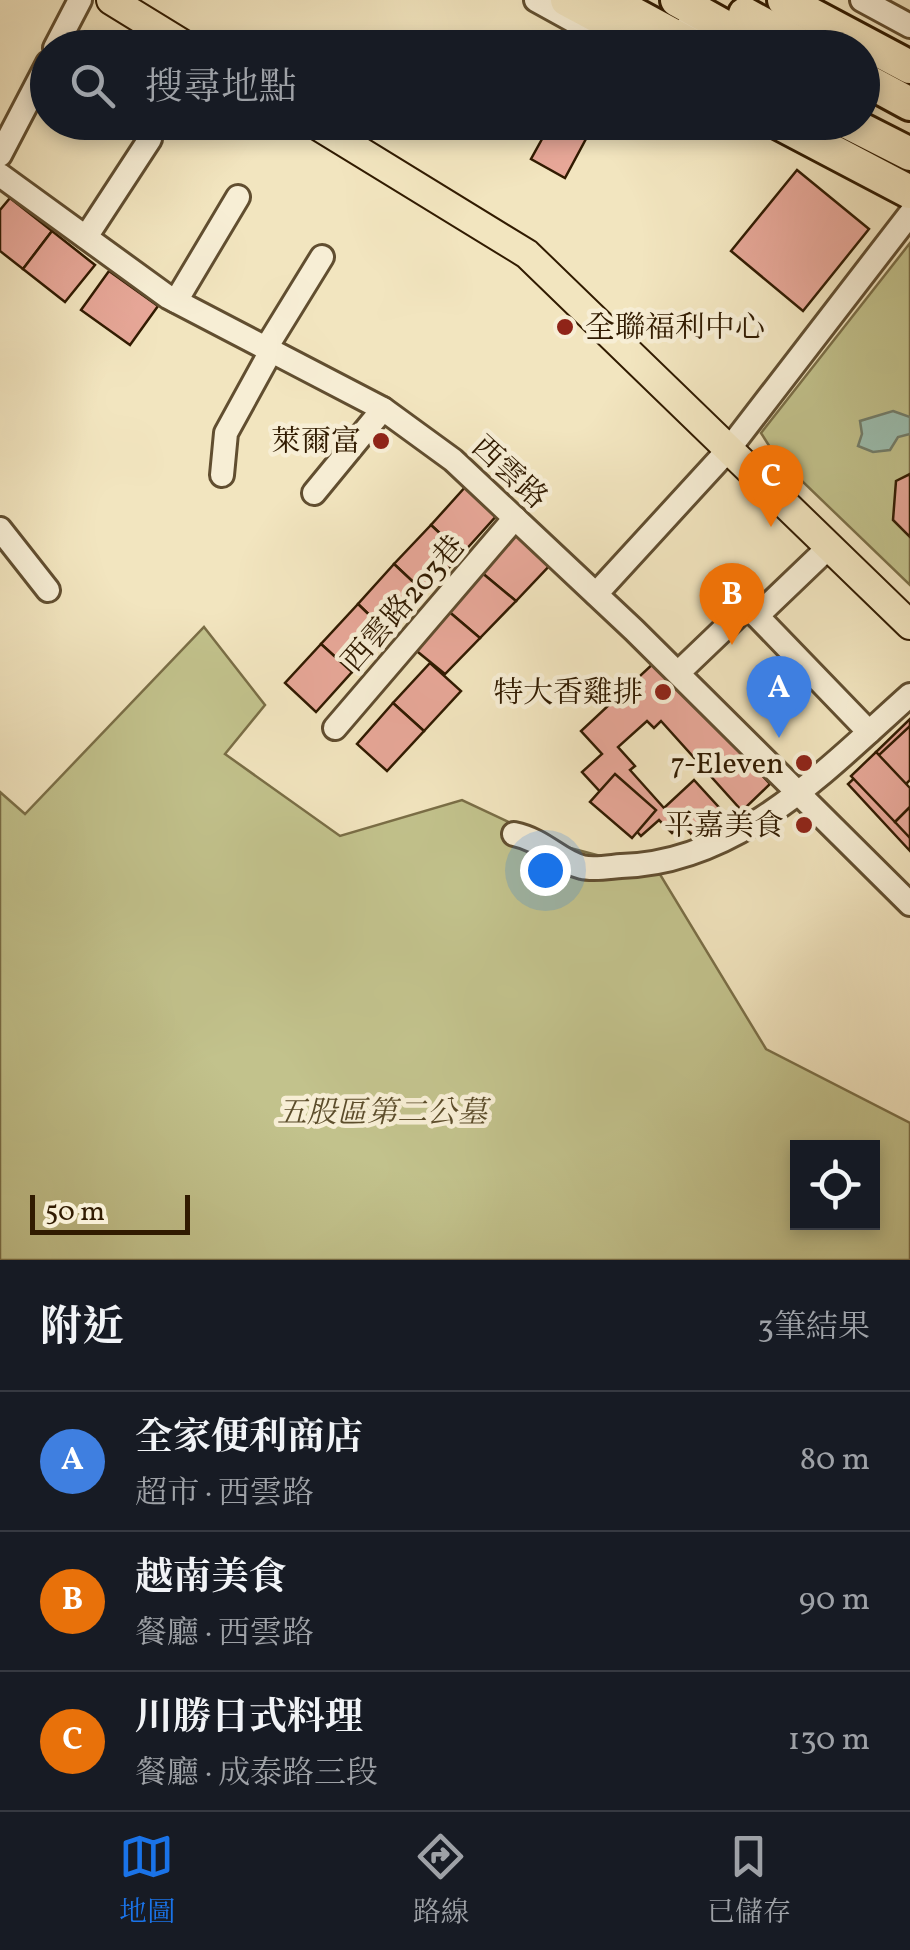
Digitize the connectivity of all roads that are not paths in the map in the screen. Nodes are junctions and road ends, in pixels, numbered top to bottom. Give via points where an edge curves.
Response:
1 (80, 0) edge
2 (111, 0) edge
3 (536, 0) edge
4 (567, 0) edge
5 (608, 0) edge
6 (641, 0) edge
7 (676, 0) edge
8 (720, 0) edge
9 (751, 0) edge
10 (784, 0) edge
11 (819, 0) edge
12 (862, 0) edge
13 (910, 26) edge
14 (65, 30) edge
15 (160, 30) edge
16 (590, 30) edge
17 (621, 30) edge
18 (664, 30) edge
19 (694, 30) edge
20 (731, 30) edge
21 (774, 30) edge
22 (809, 30) edge
23 (840, 30) edge
24 (875, 30) edge
25 (880, 33) edge
26 (910, 49) edge
27 (880, 51) edge
28 (880, 65) edge
29 (910, 67) edge
30 (910, 81) edge
31 (880, 88) edge
32 (30, 98) edge
33 (910, 104) edge
34 (880, 112) edge
35 (910, 128) edge
36 (880, 135) edge
37 (880, 138) edge
38 (150, 140) dead end
39 (341, 140) edge
40 (793, 140) edge
41 (811, 140) edge
42 (910, 153) edge
43 (0, 155) edge
44 (0, 175) edge
45 (910, 192) edge
46 (238, 197) dead end
47 (910, 203) edge
48 (910, 214) edge
49 (86, 237) junction
50 (322, 256) dead end
51 (176, 301) junction
52 (269, 350) junction
53 (383, 409) junction
54 (729, 450) junction
55 (222, 474) dead end
56 (314, 493) dead end
57 (515, 518) junction
58 (0, 529) edge
59 (829, 547) junction
60 (48, 590) dead end
61 (596, 594) junction
62 (756, 616) junction
63 (910, 626) edge
64 (678, 673) junction
65 (910, 695) edge
66 (335, 728) dead end
67 (869, 732) junction
68 (800, 794) junction
69 (514, 834) dead end
70 (910, 904) edge

1 - 14 street
2 - 15 main road
3 - 16 street
4 - 17 highway
5 - 18 highway
6 - 19 street
7 - 20 highway
8 - 21 highway
9 - 22 street
10 - 23 highway
11 - 24 highway
12 - 13 street
25 - 26 highway
27 - 29 highway
28 - 30 street
31 - 33 highway
32 - 43 street
34 - 35 highway
36 - 42 street
37 - 42 highway
38 - 49 street
39 - 54 main road via 527,254
40 - 47 street
41 - 45 highway
44 - 49 street, 西雲路
46 - 51 street
48 - 54 street
49 - 51 street, 西雲路
50 - 52 street
51 - 52 street, 西雲路
52 - 53 street, 西雲路
52 - 55 street via 226,433
53 - 56 street
53 - 57 street, 西雲路 via 454,460
54 - 59 main road
54 - 61 street
57 - 61 street, 西雲路
57 - 66 street, 西雲路203巷
58 - 60 street
59 - 62 street
59 - 63 main road
61 - 64 street, 西雲路
62 - 64 street via 748,606
62 - 67 street
64 - 68 street, 西雲路
65 - 67 street
67 - 68 street
68 - 69 street via 750,828 656,866 582,867 534,838
68 - 70 street, 西雲路

